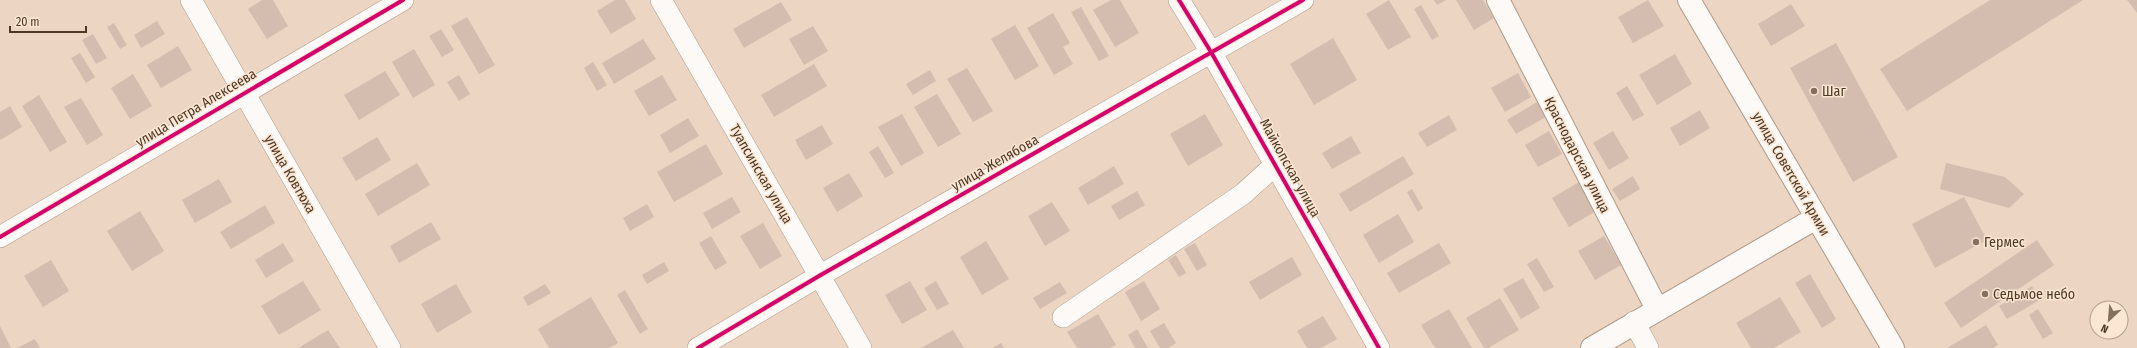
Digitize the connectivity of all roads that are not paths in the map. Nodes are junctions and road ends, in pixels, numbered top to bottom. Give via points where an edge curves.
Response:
1 (191, 0) edge
2 (403, 0) edge
3 (661, 0) edge
4 (1179, 0) edge
5 (1303, 0) edge
6 (1498, 0) edge
7 (1689, 0) edge
8 (1212, 52) junction
9 (244, 92) junction
10 (1275, 165) junction
11 (1816, 218) junction
12 (0, 237) edge
13 (819, 276) junction
14 (1657, 309) junction
15 (1063, 317) dead end
16 (1634, 322) junction
17 (390, 348) edge
18 (698, 348) edge
19 (861, 348) edge
20 (1379, 348) edge
21 (1592, 348) edge
22 (1648, 348) edge
23 (1893, 348) edge

1 - 9 street, улица Ковтюха
2 - 9 street, улица Петра Алексеева
3 - 13 street, Туапсинская улица
4 - 8 street, Майкопская улица
5 - 8 street, улица Желябова
6 - 14 main road, Краснодарская улица
7 - 11 main road, улица Советской Армии
8 - 10 street, Майкопская улица
8 - 13 street, улица Желябова
9 - 12 street, улица Петра Алексеева
9 - 17 street, улица Ковтюха
10 - 15 street, Майкопская улица via 1243,194
10 - 20 street, Майкопская улица
11 - 14 main road
11 - 23 main road, улица Советской Армии
13 - 18 street, улица Желябова
13 - 19 street, Туапсинская улица
14 - 16 main road
16 - 21 main road
16 - 22 street

